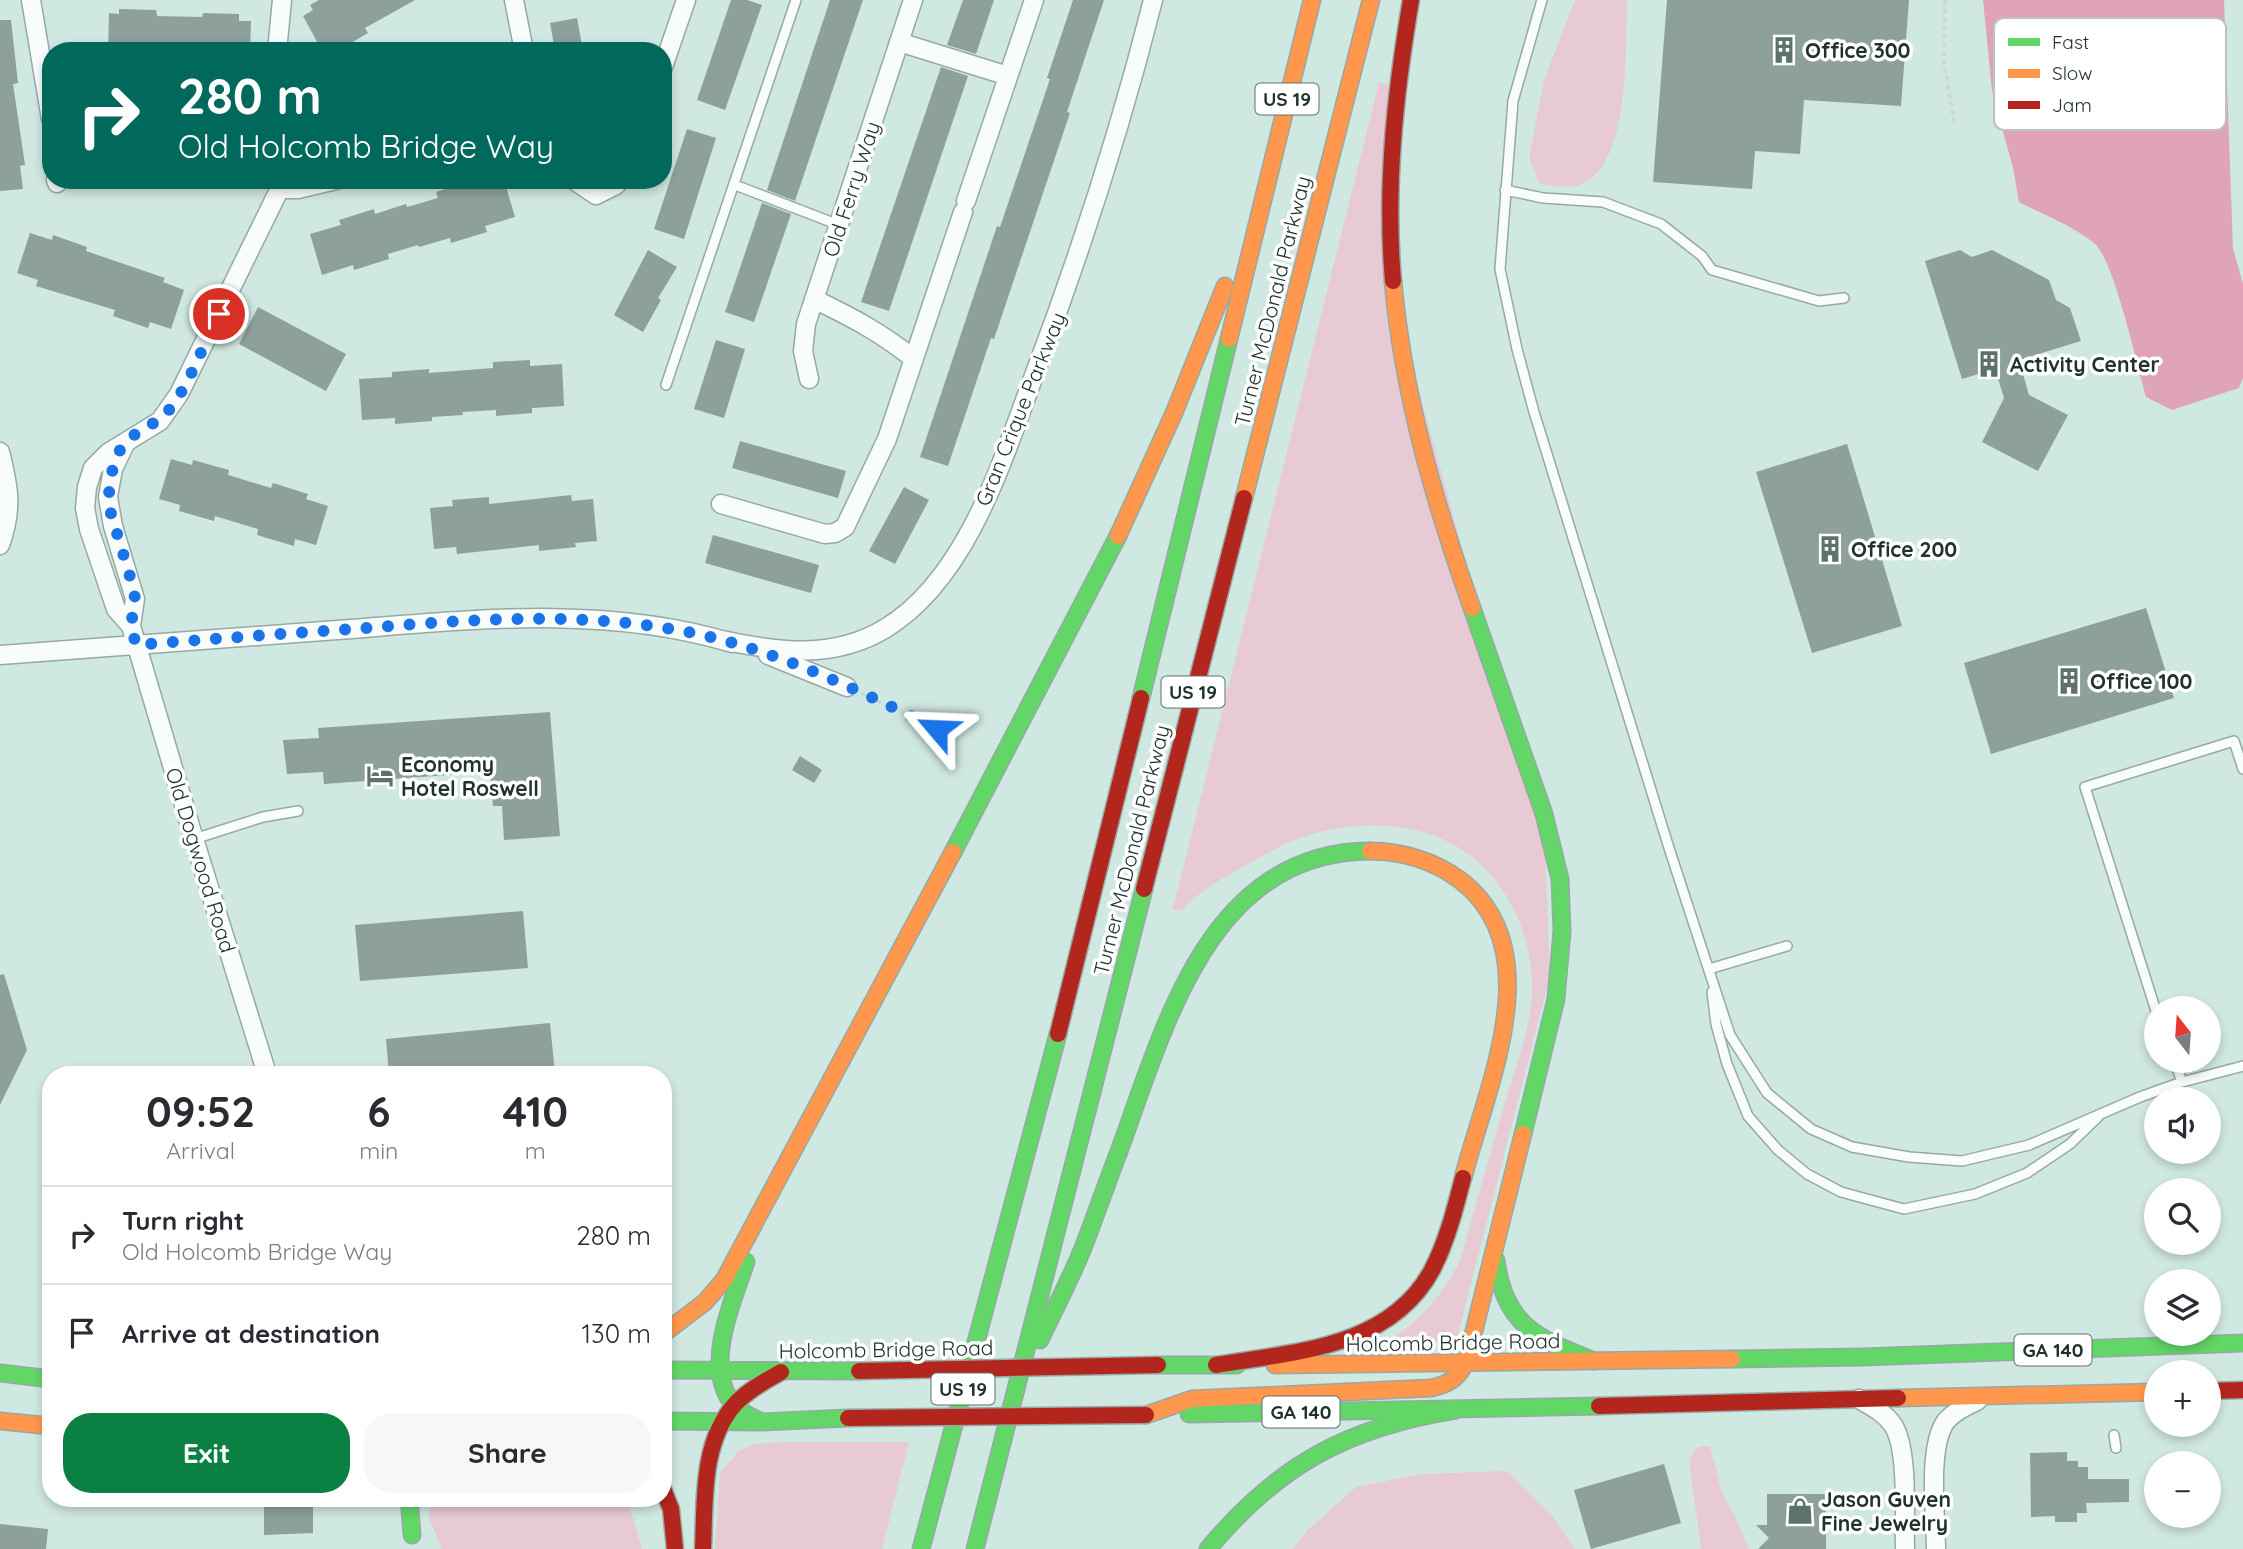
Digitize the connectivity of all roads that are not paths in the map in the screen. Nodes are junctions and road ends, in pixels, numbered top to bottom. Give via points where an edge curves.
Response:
1 (32, 0) edge
2 (282, 0) edge
3 (514, 0) edge
4 (686, 0) edge
5 (796, 0) edge
6 (913, 0) edge
7 (1034, 0) edge
8 (1153, 0) edge
9 (1312, 0) edge
10 (1371, 0) edge
11 (1411, 0) edge
12 (1542, 0) edge
13 (278, 42) edge
14 (522, 42) edge
15 (672, 42) edge
16 (899, 42) junction
17 (42, 67) edge
18 (1009, 76) junction
19 (735, 185) junction
20 (281, 189) edge
21 (587, 189) edge
22 (609, 189) edge
23 (1505, 190) junction
24 (1262, 199) junction
25 (839, 225) junction
26 (1844, 298) dead end
27 (814, 299) junction
28 (914, 359) junction
29 (809, 379) dead end
30 (666, 385) dead end
31 (126, 442) junction
32 (0, 452) edge
33 (4, 494) edge
34 (720, 504) dead end
35 (0, 544) edge
36 (131, 626) junction
37 (722, 640) junction
38 (136, 645) junction
39 (0, 655) edge
40 (847, 687) road end
41 (2243, 769) edge
42 (299, 811) dead end
43 (194, 839) junction
44 (1787, 946) dead end
45 (1709, 969) junction
46 (2152, 996) edge
47 (265, 1066) edge
48 (2243, 1066) edge
49 (2179, 1073) edge
50 (2182, 1082) junction
51 (2104, 1112) junction
52 (759, 1217) junction
53 (1497, 1234) junction
54 (672, 1327) edge
55 (2243, 1343) edge
56 (1594, 1361) junction
57 (1466, 1362) junction
58 (1216, 1366) junction
59 (721, 1369) junction
60 (672, 1370) edge
61 (781, 1372) junction
62 (0, 1373) edge
63 (42, 1378) edge
64 (1016, 1384) junction
65 (2243, 1390) edge
66 (2221, 1391) edge
67 (2144, 1392) edge
68 (1986, 1397) junction
69 (1859, 1399) junction
70 (734, 1405) junction
71 (1456, 1410) junction
72 (1146, 1415) junction
73 (0, 1421) edge
74 (672, 1421) edge
75 (723, 1421) junction
76 (762, 1422) junction
77 (42, 1425) edge
78 (2114, 1435) dead end
79 (2116, 1448) dead end
80 (395, 1507) edge
81 (411, 1507) edge
82 (670, 1507) edge
83 (414, 1542) edge
84 (675, 1549) edge
85 (703, 1549) edge
86 (920, 1549) edge
87 (975, 1549) edge
88 (1208, 1549) edge
89 (1905, 1549) edge
90 (1936, 1549) edge

1 - 17 street
2 - 13 street
3 - 14 street
4 - 15 street
5 - 19 lane
6 - 16 street, Old Ferry Way
7 - 18 street
8 - 37 street, Gran Crique Parkway via 1063,300 996,475 950,563 909,611 858,642 795,651
9 - 24 main road, Turner McDonald Parkway / US 19
10 - 64 main road, Turner McDonald Parkway / US 19
11 - 53 main road via 1394,106 1390,203 1406,383 1440,513 1548,827 1560,898 1561,966 1556,999
12 - 23 lane via 1513,101
16 - 18 street
16 - 25 street, Old Ferry Way
18 - 28 street
19 - 25 lane
19 - 30 lane
20 - 31 street via 179,394 160,421
21 - 22 street via 596,195
23 - 26 lane via 1603,202 1661,224 1713,270 1819,301
23 - 45 lane via 1500,269 1517,349
24 - 52 main road via 1130,512
24 - 86 main road, Turner McDonald Parkway / US 19 via 1062,1018
25 - 27 street, Old Ferry Way
27 - 28 street via 864,323
27 - 29 street, Old Ferry Way via 803,338
28 - 34 street via 882,450 841,531 825,534
31 - 36 street via 113,469 108,497 135,598
31 - 36 street via 93,468 85,508 116,609
32 - 33 street
33 - 35 street via 9,513
36 - 38 street, Old Dogwood Road
37 - 38 street via 620,623 495,619
37 - 40 street
38 - 39 street
38 - 43 street, Old Dogwood Road
41 - 46 lane via 2234,741 2085,787
42 - 43 lane via 262,817
43 - 47 street, Old Dogwood Road
44 - 45 lane
45 - 51 lane via 1730,1035 1766,1093 1811,1129 1852,1147 1962,1161 2029,1145
45 - 51 lane via 1716,1024 1748,1116 1807,1174 1841,1192 1904,1209 1975,1195 2027,1173
48 - 50 lane
49 - 50 lane
50 - 51 lane
52 - 54 main road via 724,1280 705,1302
52 - 59 main road via 723,1335
53 - 56 main road via 1499,1287 1517,1319 1539,1338
53 - 57 main road
55 - 56 main road, Holcomb Bridge Road / GA 140 via 1877,1357
56 - 57 main road, Holcomb Bridge Road / GA 140
57 - 58 main road, Holcomb Bridge Road / GA 140
57 - 72 main road via 1455,1381 1437,1387 1192,1399
58 - 61 main road, Holcomb Bridge Road / GA 140, bridge
58 - 64 main road via 1369,1331 1410,1301 1440,1256 1491,1074 1509,978 1505,948 1489,910 1459,877 1432,863 1402,853 1370,850 1308,860 1254,892 1216,933 1175,1000 1082,1250
59 - 60 main road, Holcomb Bridge Road / GA 140
59 - 61 main road, Holcomb Bridge Road / GA 140
59 - 70 main road
61 - 70 main road
62 - 63 main road
64 - 87 main road, Turner McDonald Parkway / US 19
65 - 66 main road
67 - 68 main road, GA 140
68 - 69 main road, GA 140
68 - 90 street via 1958,1410 1938,1439 1934,1456
69 - 71 main road, GA 140
69 - 89 street via 1882,1414 1899,1438
70 - 75 main road
70 - 76 main road
71 - 72 main road, GA 140
71 - 88 main road via 1376,1426 1321,1451 1256,1496
72 - 76 main road, GA 140, bridge
73 - 77 main road
74 - 75 main road, GA 140
75 - 76 main road, GA 140
75 - 85 main road via 705,1486
78 - 79 lane
80 - 83 street
81 - 83 main road
82 - 84 main road

